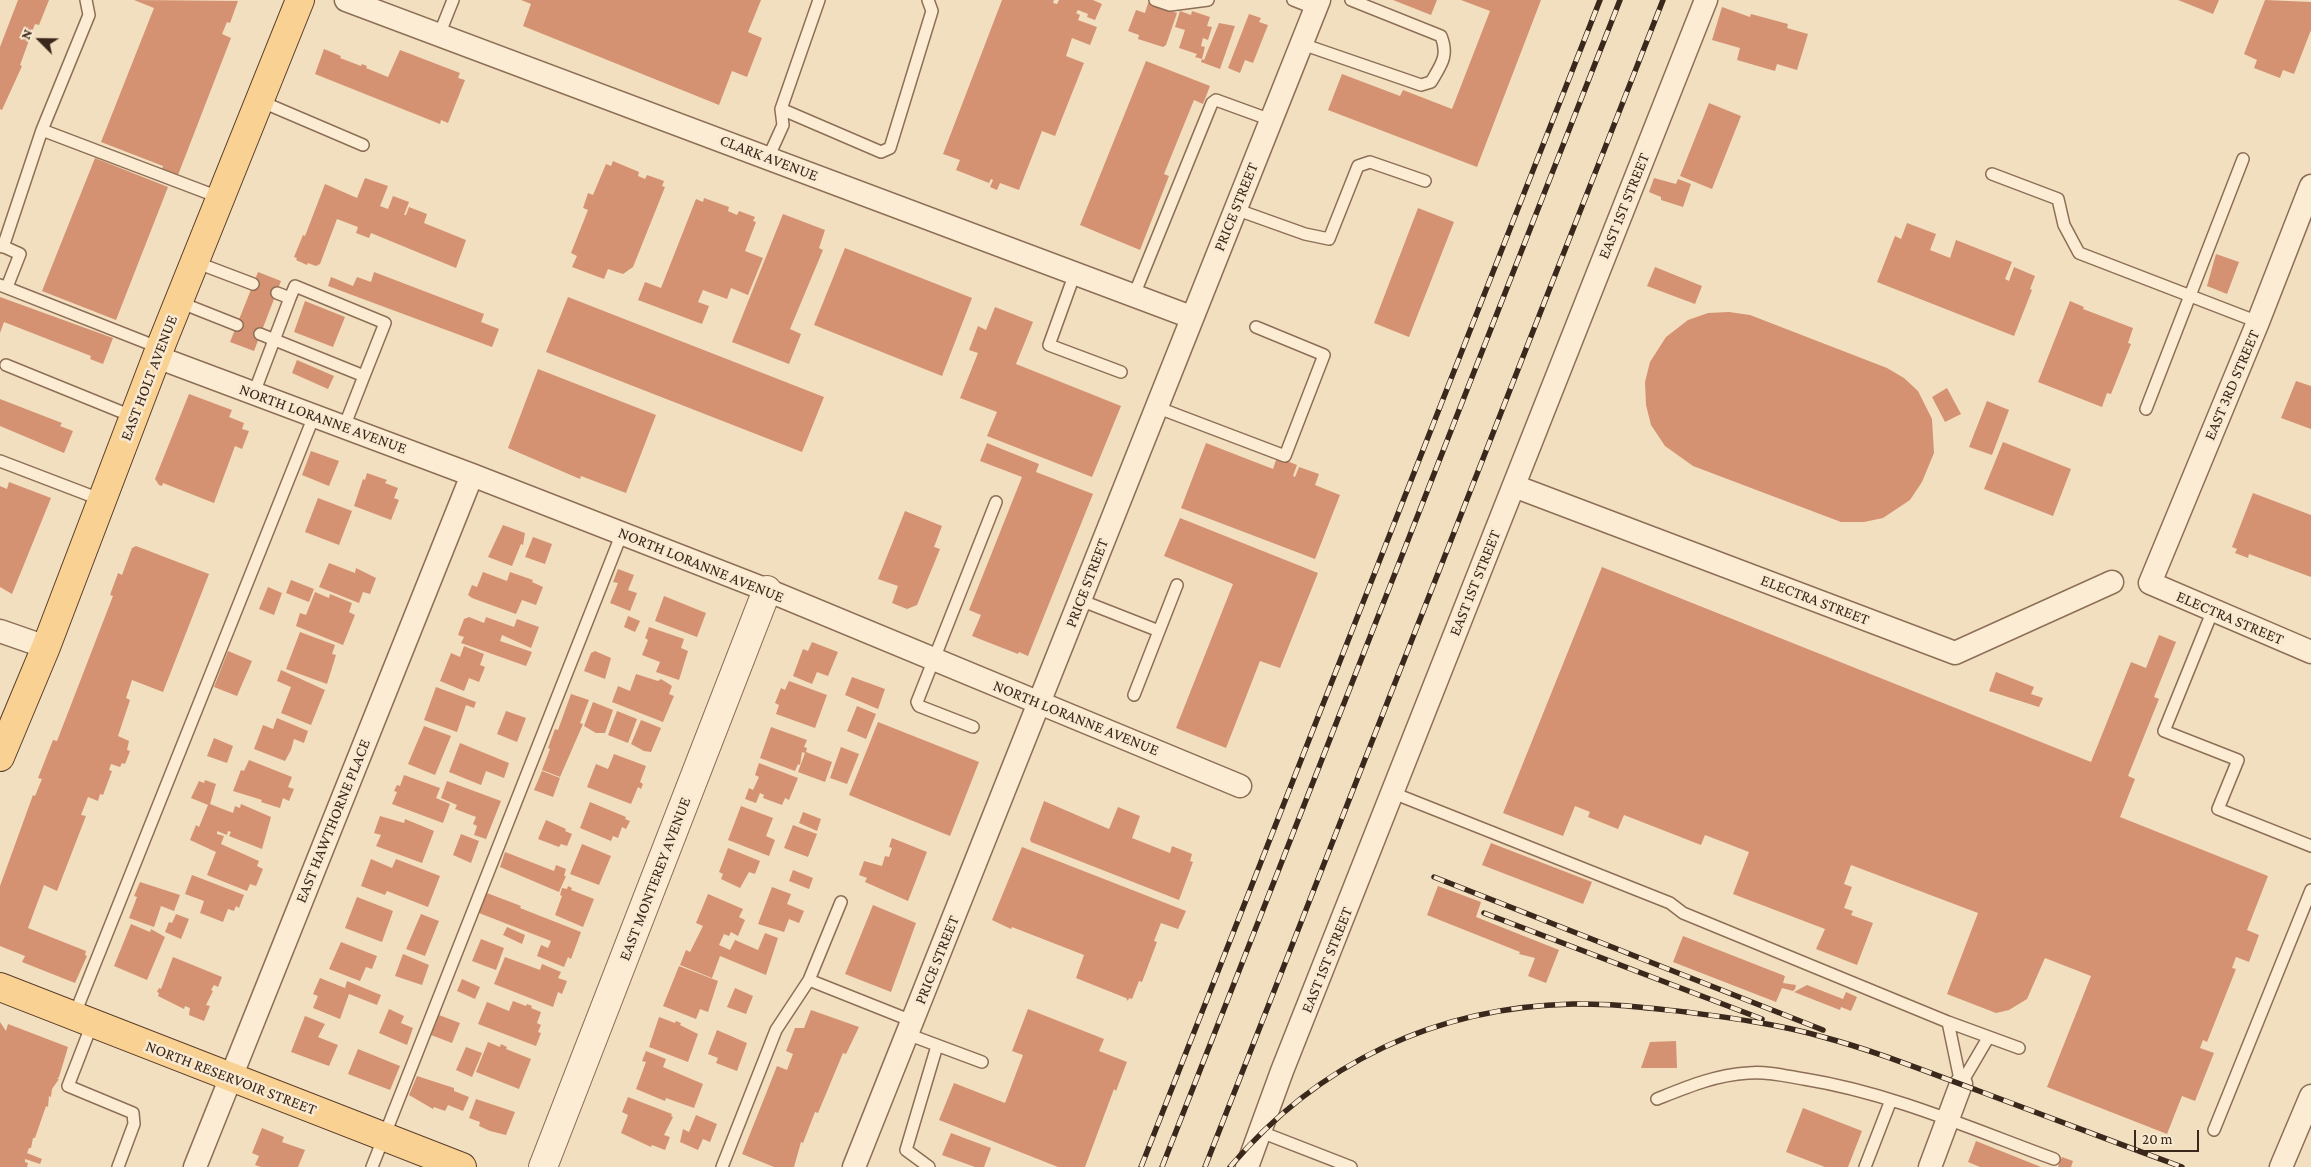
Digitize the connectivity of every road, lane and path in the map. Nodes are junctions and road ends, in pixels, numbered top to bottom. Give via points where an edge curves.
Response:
1 (86, 0) edge
2 (300, 0) edge
3 (346, 0) edge
4 (453, 0) edge
5 (819, 0) edge
6 (928, 0) edge
7 (1155, 0) edge
8 (1208, 0) edge
9 (1293, 0) edge
10 (1351, 0) edge
11 (1706, 0) edge
12 (1318, 4) edge
13 (439, 35) junction
14 (1302, 44) junction
15 (260, 101) junction
16 (781, 108) junction
17 (1271, 120) junction
18 (42, 130) junction
19 (363, 144) dead end
20 (768, 158) junction
21 (2243, 159) dead end
22 (1992, 174) dead end
23 (1425, 181) dead end
24 (2311, 186) edge
25 (220, 198) junction
26 (1235, 209) junction
27 (2, 246) edge
28 (195, 262) junction
29 (1075, 274) junction
30 (253, 284) dead end
31 (3, 286) edge
32 (277, 293) dead end
33 (1134, 295) junction
34 (2188, 296) junction
35 (290, 298) junction
36 (179, 302) junction
37 (1191, 317) junction
38 (2258, 322) junction
39 (237, 325) dead end
40 (1256, 328) dead end
41 (260, 334) dead end
42 (274, 340) junction
43 (158, 352) junction
44 (6, 364) dead end
45 (1121, 372) dead end
46 (364, 376) junction
47 (254, 393) junction
48 (1156, 407) junction
49 (2146, 409) dead end
50 (314, 416) junction
51 (134, 417) junction
52 (344, 427) junction
53 (0, 461) edge
54 (472, 475) junction
55 (1514, 486) junction
56 (102, 500) junction
57 (996, 502) dead end
58 (622, 533) junction
59 (2112, 582) dead end
60 (2150, 583) joint
61 (1177, 585) dead end
62 (767, 590) junction
63 (1080, 600) junction
64 (2213, 610) junction
65 (0, 631) edge
66 (1159, 631) junction
67 (46, 647) junction
68 (2311, 652) edge
69 (933, 659) junction
70 (1134, 695) dead end
71 (1040, 704) junction
72 (973, 727) dead end
73 (0, 757) edge
74 (1240, 786) dead end
75 (1392, 793) junction
76 (2311, 846) edge
77 (2311, 890) edge
78 (841, 902) dead end
79 (2307, 911) edge
80 (809, 980) junction
81 (0, 987) edge
82 (83, 1020) junction
83 (1948, 1022) junction
84 (910, 1028) junction
85 (1988, 1038) junction
86 (937, 1046) junction
87 (2019, 1048) dead end
88 (982, 1062) dead end
89 (230, 1078) junction
90 (1961, 1084) junction
91 (2311, 1096) edge
92 (1657, 1099) dead end
93 (1891, 1100) junction
94 (1948, 1120) junction
95 (2214, 1130) dead end
96 (1261, 1132) junction
97 (384, 1137) junction
98 (2054, 1159) dead end
99 (118, 1167) edge
100 (195, 1167) edge
101 (372, 1167) edge
102 (462, 1167) edge
103 (543, 1167) edge
104 (722, 1167) edge
105 (854, 1167) edge
106 (929, 1167) edge
107 (1247, 1167) edge
108 (1351, 1167) edge
109 (1865, 1167) edge
110 (1930, 1167) edge
111 (2281, 1167) edge

1 - 18 lane via 89,15
2 - 15 main road, EAST HOLT AVENUE
3 - 13 street, CLARK AVENUE
4 - 13 lane
5 - 16 lane
6 - 16 lane via 932,10 890,148 881,152
7 - 8 lane via 1170,5
9 - 12 lane
10 - 14 lane via 1441,36 1446,49 1431,82 1421,85
11 - 55 street, EAST 1ST STREET
12 - 14 street, PRICE STREET
13 - 20 street, CLARK AVENUE
14 - 17 street, PRICE STREET
15 - 19 lane
15 - 25 main road, EAST HOLT AVENUE
16 - 20 lane via 783,125
17 - 26 street, PRICE STREET
17 - 33 lane via 1216,100 1212,104
18 - 25 lane
18 - 27 lane
20 - 29 street, CLARK AVENUE
21 - 34 lane
22 - 34 lane via 2058,199 2064,225 2079,253
23 - 26 lane via 1370,162 1358,166 1329,240
24 - 38 street, EAST 3RD STREET
25 - 28 main road, EAST HOLT AVENUE
26 - 37 street, PRICE STREET
27 - 31 lane via 20,254
28 - 30 lane
28 - 36 main road, EAST HOLT AVENUE
29 - 33 street, CLARK AVENUE
29 - 45 lane via 1049,345
31 - 43 lane
32 - 35 lane
33 - 37 street, CLARK AVENUE
34 - 38 lane
34 - 49 lane
35 - 42 lane
35 - 46 lane via 295,286 385,323
36 - 39 lane
36 - 43 main road, EAST HOLT AVENUE
37 - 48 street, PRICE STREET
38 - 60 street, EAST 3RD STREET
40 - 48 lane via 1324,355 1285,456
41 - 42 lane
42 - 46 lane
42 - 47 lane
43 - 47 street, NORTH LORANNE AVENUE
43 - 51 main road, EAST HOLT AVENUE
44 - 51 lane
46 - 52 lane
47 - 50 street, NORTH LORANNE AVENUE
48 - 63 street, PRICE STREET
50 - 52 street, NORTH LORANNE AVENUE
50 - 82 lane
51 - 56 main road, EAST HOLT AVENUE
52 - 54 street, NORTH LORANNE AVENUE
53 - 56 lane
54 - 58 street, NORTH LORANNE AVENUE
54 - 89 street, EAST HAWTHORNE PLACE
55 - 59 street, ELECTRA STREET via 1955,653
55 - 75 street, EAST 1ST STREET
56 - 67 main road, EAST HOLT AVENUE
57 - 69 lane
58 - 62 street, NORTH LORANNE AVENUE
58 - 97 lane
60 - 64 street, ELECTRA STREET
61 - 66 lane
62 - 69 street, NORTH LORANNE AVENUE
62 - 103 street, EAST MONTEREY AVENUE
63 - 66 lane
63 - 71 street, PRICE STREET
64 - 68 street, ELECTRA STREET
64 - 76 lane via 2164,731 2238,760 2218,809
65 - 67 street
66 - 70 lane
67 - 73 main road, EAST HOLT AVENUE
69 - 71 street, NORTH LORANNE AVENUE
69 - 72 lane via 917,702 919,706
71 - 74 street, NORTH LORANNE AVENUE
71 - 84 street, PRICE STREET
75 - 83 lane via 1670,903 1683,914
75 - 96 street, EAST 1ST STREET
77 - 79 lane
78 - 80 lane
79 - 95 lane
80 - 84 lane
80 - 104 lane via 776,1030
81 - 82 main road, NORTH RESERVOIR STREET
82 - 89 main road, NORTH RESERVOIR STREET
82 - 99 lane via 68,1086 134,1113 134,1124
83 - 85 lane
83 - 90 lane
84 - 86 lane
84 - 105 street, PRICE STREET
85 - 87 lane
85 - 90 lane
86 - 88 lane
86 - 106 lane via 906,1150
89 - 97 main road, NORTH RESERVOIR STREET
89 - 100 street, EAST HAWTHORNE PLACE
90 - 94 street
91 - 111 street
92 - 93 lane via 1708,1079 1765,1072 1835,1084
93 - 94 lane
93 - 109 lane
94 - 98 lane
94 - 110 street
96 - 107 street, EAST 1ST STREET
96 - 108 lane
97 - 101 lane
97 - 102 main road, NORTH RESERVOIR STREET

